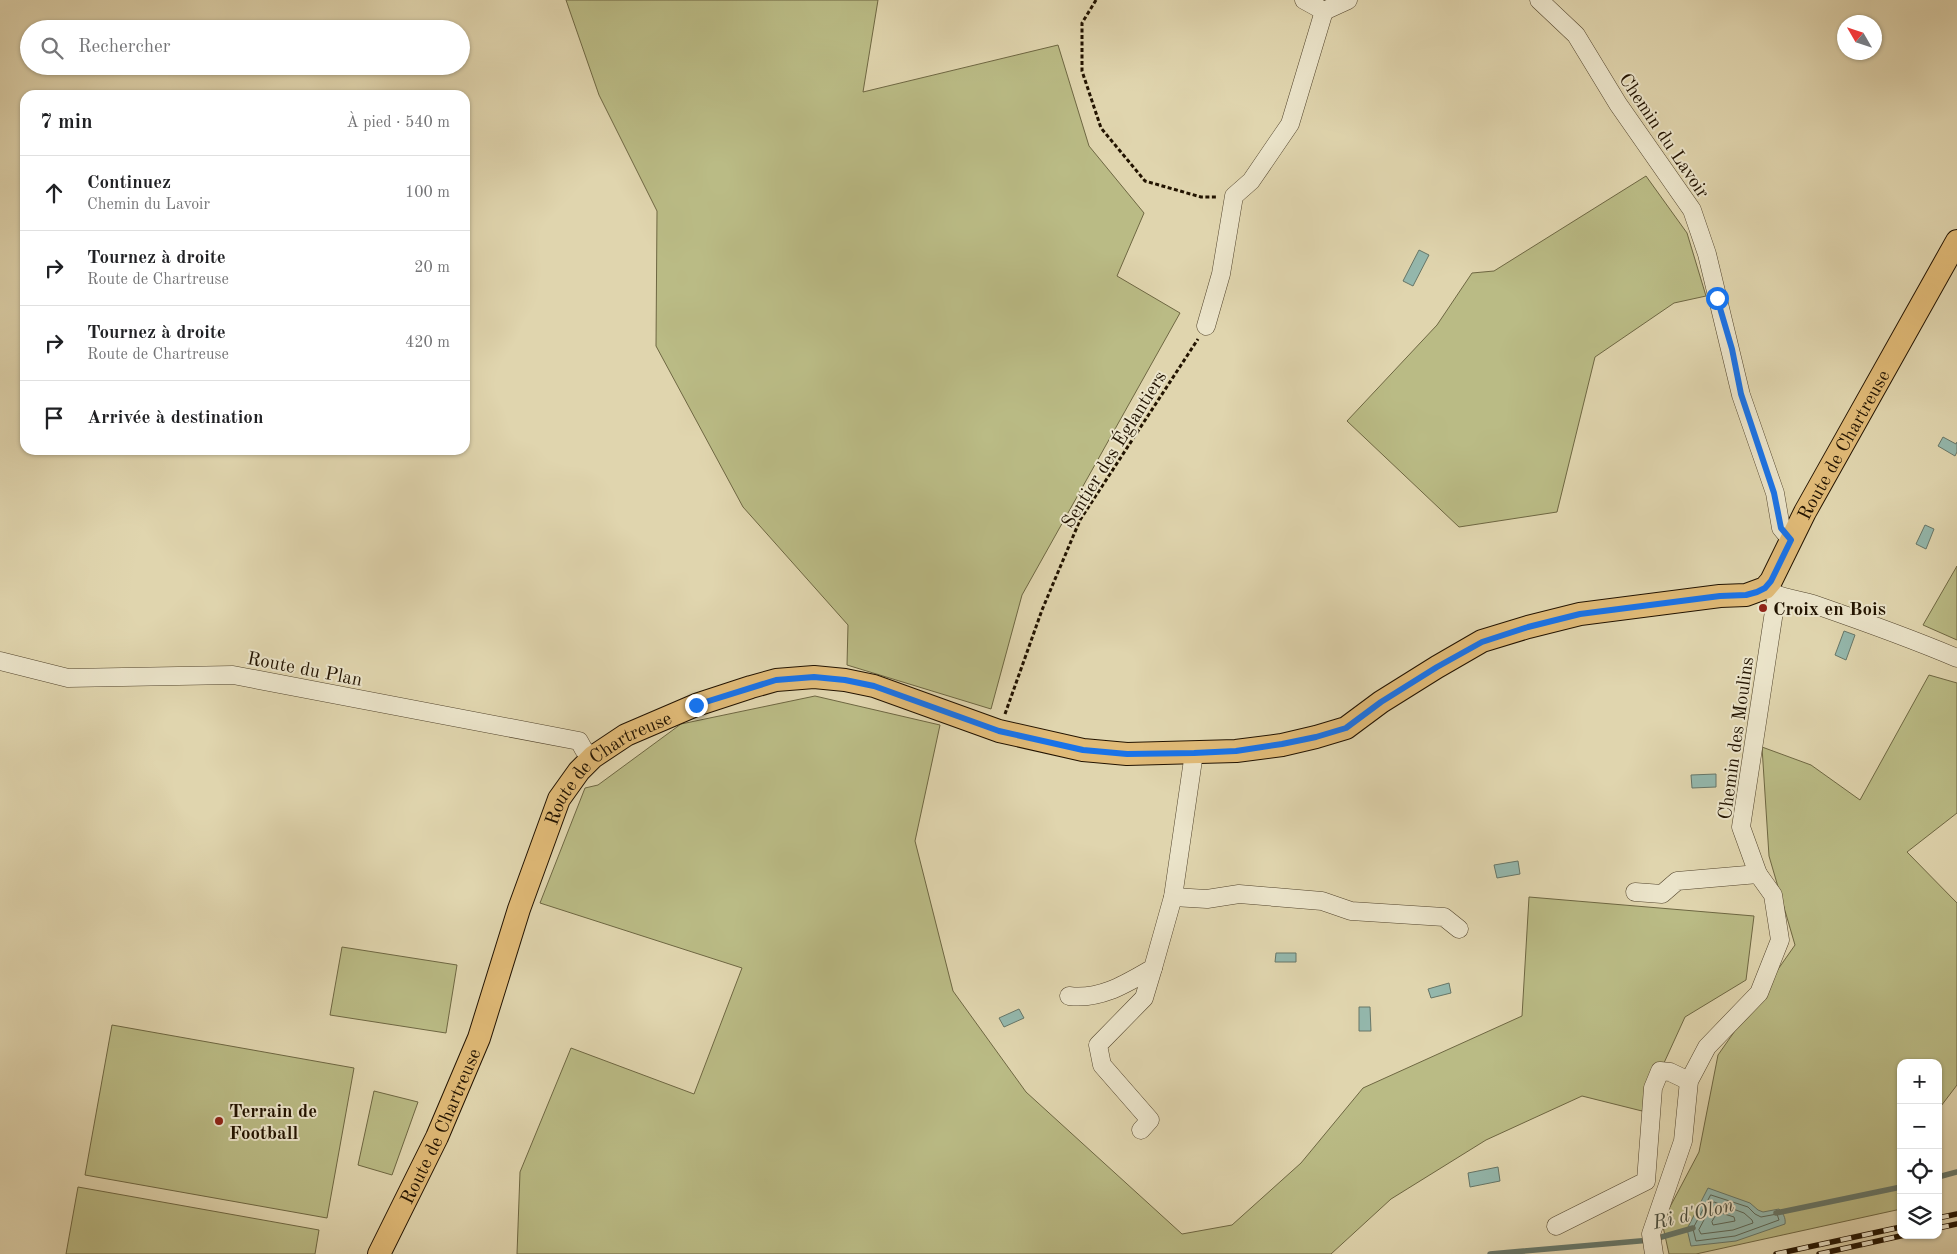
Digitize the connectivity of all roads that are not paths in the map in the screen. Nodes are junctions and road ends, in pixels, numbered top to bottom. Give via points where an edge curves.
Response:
1 (1304, 0) edge
2 (1348, 0) edge
3 (1539, 0) edge
4 (1324, 11) junction
5 (1957, 240) edge
6 (1206, 326) road end
7 (1791, 540) junction
8 (1772, 592) junction
9 (1957, 658) edge
10 (0, 661) edge
11 (1194, 753) junction
12 (593, 757) junction
13 (1758, 874) junction
14 (1635, 892) dead end
15 (1173, 897) junction
16 (1459, 929) dead end
17 (1153, 968) junction
18 (1069, 996) dead end
19 (1689, 1081) junction
20 (1141, 1130) dead end
21 (1556, 1226) dead end
22 (379, 1254) edge
23 (1654, 1254) edge

1 - 4 street
2 - 4 street
3 - 7 street, Chemin du Lavoir via 1576,35 1618,104 1692,210 1707,254 1741,394 1774,493 1781,528
4 - 6 street via 1290,124 1251,181 1234,196 1221,274
5 - 7 main road, Route de Chartreuse
7 - 8 main road, Route de Chartreuse
8 - 9 street via 1888,629
8 - 11 main road, Route de Chartreuse via 1580,614 1528,627 1467,650 1381,702 1346,728 1282,744
8 - 13 street, Chemin des Moulins via 1775,605 1742,827
10 - 12 street, Route du Plan via 68,678 233,676 579,741
11 - 12 main road, Route de Chartreuse via 1107,753 1048,743 999,731 874,686 814,677 776,680 696,705 626,735
11 - 15 street
12 - 22 main road, Route de Chartreuse via 559,799 519,909 479,1038 437,1137
13 - 14 street via 1677,881 1662,894
13 - 19 street, Chemin des Moulins via 1773,894 1780,940 1758,993 1707,1046
15 - 16 street via 1206,899 1239,894 1322,901 1351,911 1444,917
15 - 17 street
17 - 18 street via 1117,988 1088,997
17 - 20 street via 1144,998 1098,1046 1102,1065 1150,1120
19 - 21 street via 1660,1071 1653,1088 1646,1181
19 - 23 street, Chemin des Moulins via 1683,1141 1651,1234

